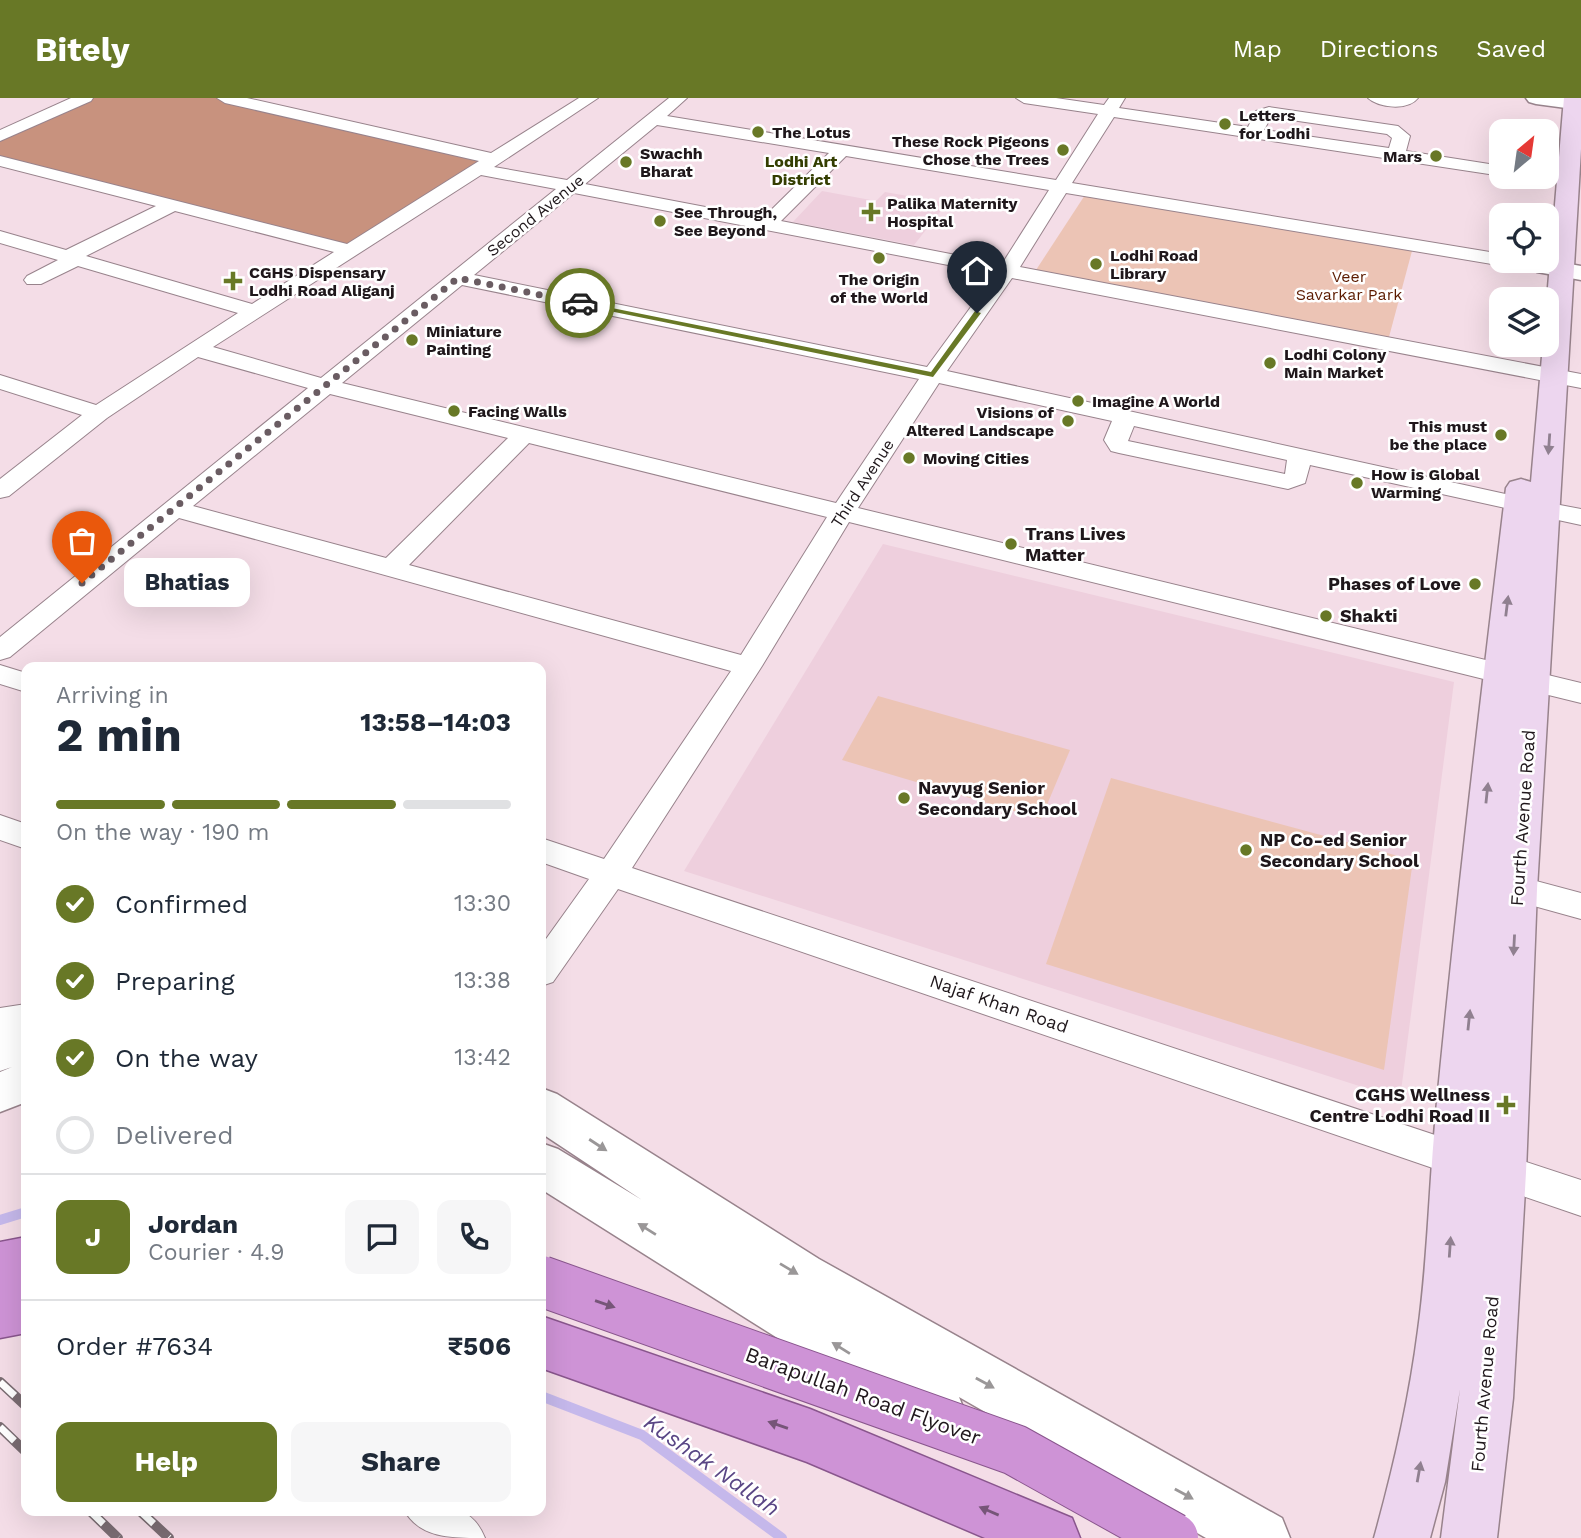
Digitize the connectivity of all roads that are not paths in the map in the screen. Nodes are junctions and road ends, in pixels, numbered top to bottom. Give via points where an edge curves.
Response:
1 (85, 98) edge
2 (225, 98) edge
3 (590, 98) edge
4 (679, 98) edge
5 (1024, 98) edge
6 (1376, 98) edge
7 (1410, 98) edge
8 (1536, 98) edge
9 (1570, 101) edge
10 (1112, 104) edge
11 (12, 112) dead end
12 (37, 119) junction
13 (653, 119) junction
14 (0, 136) edge
15 (842, 149) junction
16 (0, 162) edge
17 (487, 164) junction
18 (1489, 169) edge
19 (1560, 180) edge
20 (1061, 185) junction
21 (569, 187) junction
22 (1555, 203) edge
23 (173, 205) junction
24 (766, 226) junction
25 (0, 237) edge
26 (349, 250) junction
27 (1489, 258) edge
28 (70, 259) junction
29 (1559, 268) edge
30 (1007, 271) junction
31 (1558, 273) edge
32 (458, 278) junction
33 (34, 280) dead end
34 (254, 311) junction
35 (195, 349) junction
36 (1549, 368) edge
37 (933, 374) junction
38 (0, 382) edge
39 (325, 386) junction
40 (99, 413) junction
41 (525, 434) junction
42 (0, 491) edge
43 (1532, 507) junction
44 (175, 509) junction
45 (843, 512) junction
46 (1581, 517) edge
47 (391, 568) junction
48 (0, 651) edge
49 (748, 666) junction
50 (0, 674) edge
51 (1516, 678) junction
52 (21, 680) edge
53 (1581, 693) edge
54 (0, 827) edge
55 (21, 834) edge
56 (546, 851) edge
57 (612, 872) junction
58 (1517, 889) junction
59 (1581, 906) edge
60 (546, 965) edge
61 (21, 1020) edge
62 (0, 1023) edge
63 (21, 1046) edge
64 (0, 1052) edge
65 (21, 1084) edge
66 (0, 1092) edge
67 (546, 1111) edge
68 (1456, 1159) junction
69 (546, 1167) edge
70 (1502, 1172) junction
71 (1581, 1198) edge
72 (21, 1262) edge
73 (0, 1266) edge
74 (546, 1283) edge
75 (21, 1309) edge
76 (0, 1313) edge
77 (546, 1344) edge
78 (434, 1516) edge
79 (461, 1538) edge
80 (1052, 1538) edge
81 (1149, 1538) edge
82 (1173, 1538) edge
83 (1262, 1538) edge
84 (1402, 1538) edge
85 (1469, 1538) edge

1 - 12 street
2 - 17 street
3 - 17 street
4 - 13 street, Second Avenue
5 - 10 street
6 - 7 street via 1406,102
8 - 9 street
9 - 19 main road, Fourth Avenue Road
10 - 18 street via 1254,133
10 - 20 street, Third Avenue
11 - 12 street
12 - 14 street
13 - 15 street
13 - 21 street, Second Avenue
15 - 20 street
15 - 24 street
16 - 23 street
17 - 21 street
17 - 26 street
19 - 22 main road, Fourth Avenue Road
19 - 29 main road, Fourth Avenue Road
20 - 27 street
20 - 30 street, Third Avenue
21 - 24 street
21 - 32 street, Second Avenue
23 - 26 street
23 - 28 street
24 - 30 street
25 - 28 street
26 - 34 street
28 - 33 street
28 - 34 street
30 - 36 street
30 - 37 street, Third Avenue
31 - 36 main road, Fourth Avenue Road
32 - 37 street
32 - 39 street, Second Avenue
34 - 35 street
35 - 39 street
35 - 40 street
36 - 43 main road, Fourth Avenue Road
37 - 43 street via 1126,417 1116,440 1119,446 1288,482 1296,478 1300,456
37 - 45 street, Third Avenue
38 - 40 street
39 - 41 street
39 - 44 street, Second Avenue
40 - 42 street
41 - 45 street
41 - 47 street
43 - 46 street
43 - 51 main road, Fourth Avenue Road
44 - 47 street
44 - 48 street, Second Avenue
45 - 49 street, Third Avenue
45 - 51 street
47 - 49 street
49 - 57 street, Third Avenue
50 - 52 street
51 - 53 street
51 - 58 main road, Fourth Avenue Road
68 -> 51 main road, Fourth Avenue Road
54 - 55 street
56 - 57 street, Najaf Khan Road
57 - 60 street, Third Avenue
57 - 68 street, Najaf Khan Road
58 - 59 street
58 -> 70 main road, Fourth Avenue Road
61 - 62 street
63 - 64 street
65 - 66 street
67 -> 83 street via 802,1276
84 -> 68 main road, Fourth Avenue Road via 1417,1482 1444,1330
81 -> 69 street
70 - 71 street
70 - 85 main road, Fourth Avenue Road via 1486,1398
72 - 73 highway
74 -> 82 highway, Barapullah Road Flyover, bridge via 1015,1450
75 - 76 highway
80 -> 77 highway via 810,1436
78 - 79 street

